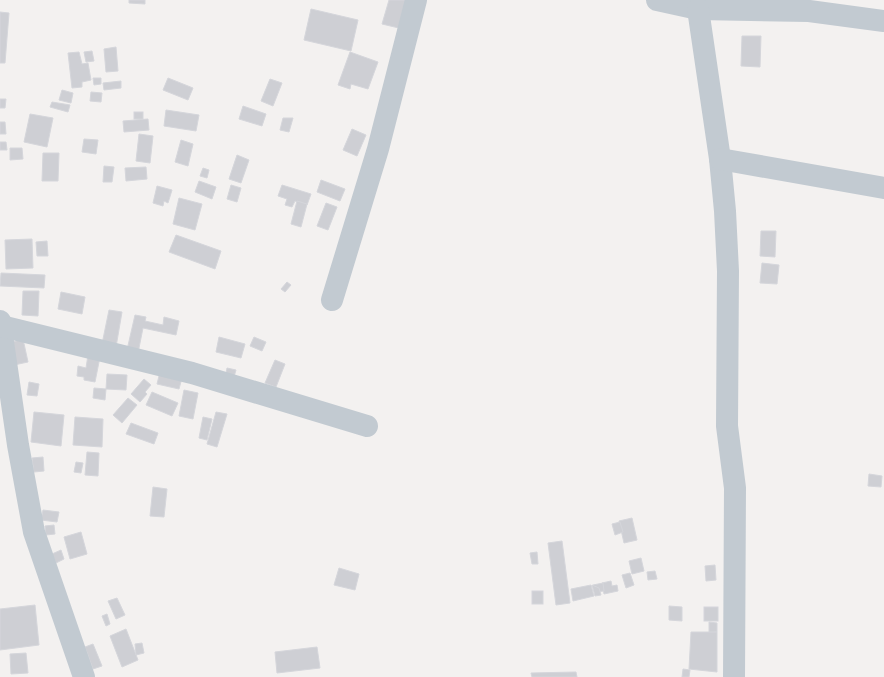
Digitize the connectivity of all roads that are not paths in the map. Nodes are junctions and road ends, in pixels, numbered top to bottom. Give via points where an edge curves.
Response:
1 (416, 0) edge
2 (657, 0) edge
3 (698, 9) junction
4 (884, 21) edge
5 (720, 159) junction
6 (884, 188) edge
7 (332, 300) dead end
8 (1, 324) edge
9 (367, 426) dead end
10 (84, 677) edge
11 (734, 677) edge

1 - 7 street via 378,149
2 - 3 street
3 - 4 street via 809,12
3 - 5 street
5 - 6 street
5 - 11 street via 728,271 727,426 735,488
8 - 9 street via 192,373
8 - 10 street via 18,445 34,532

